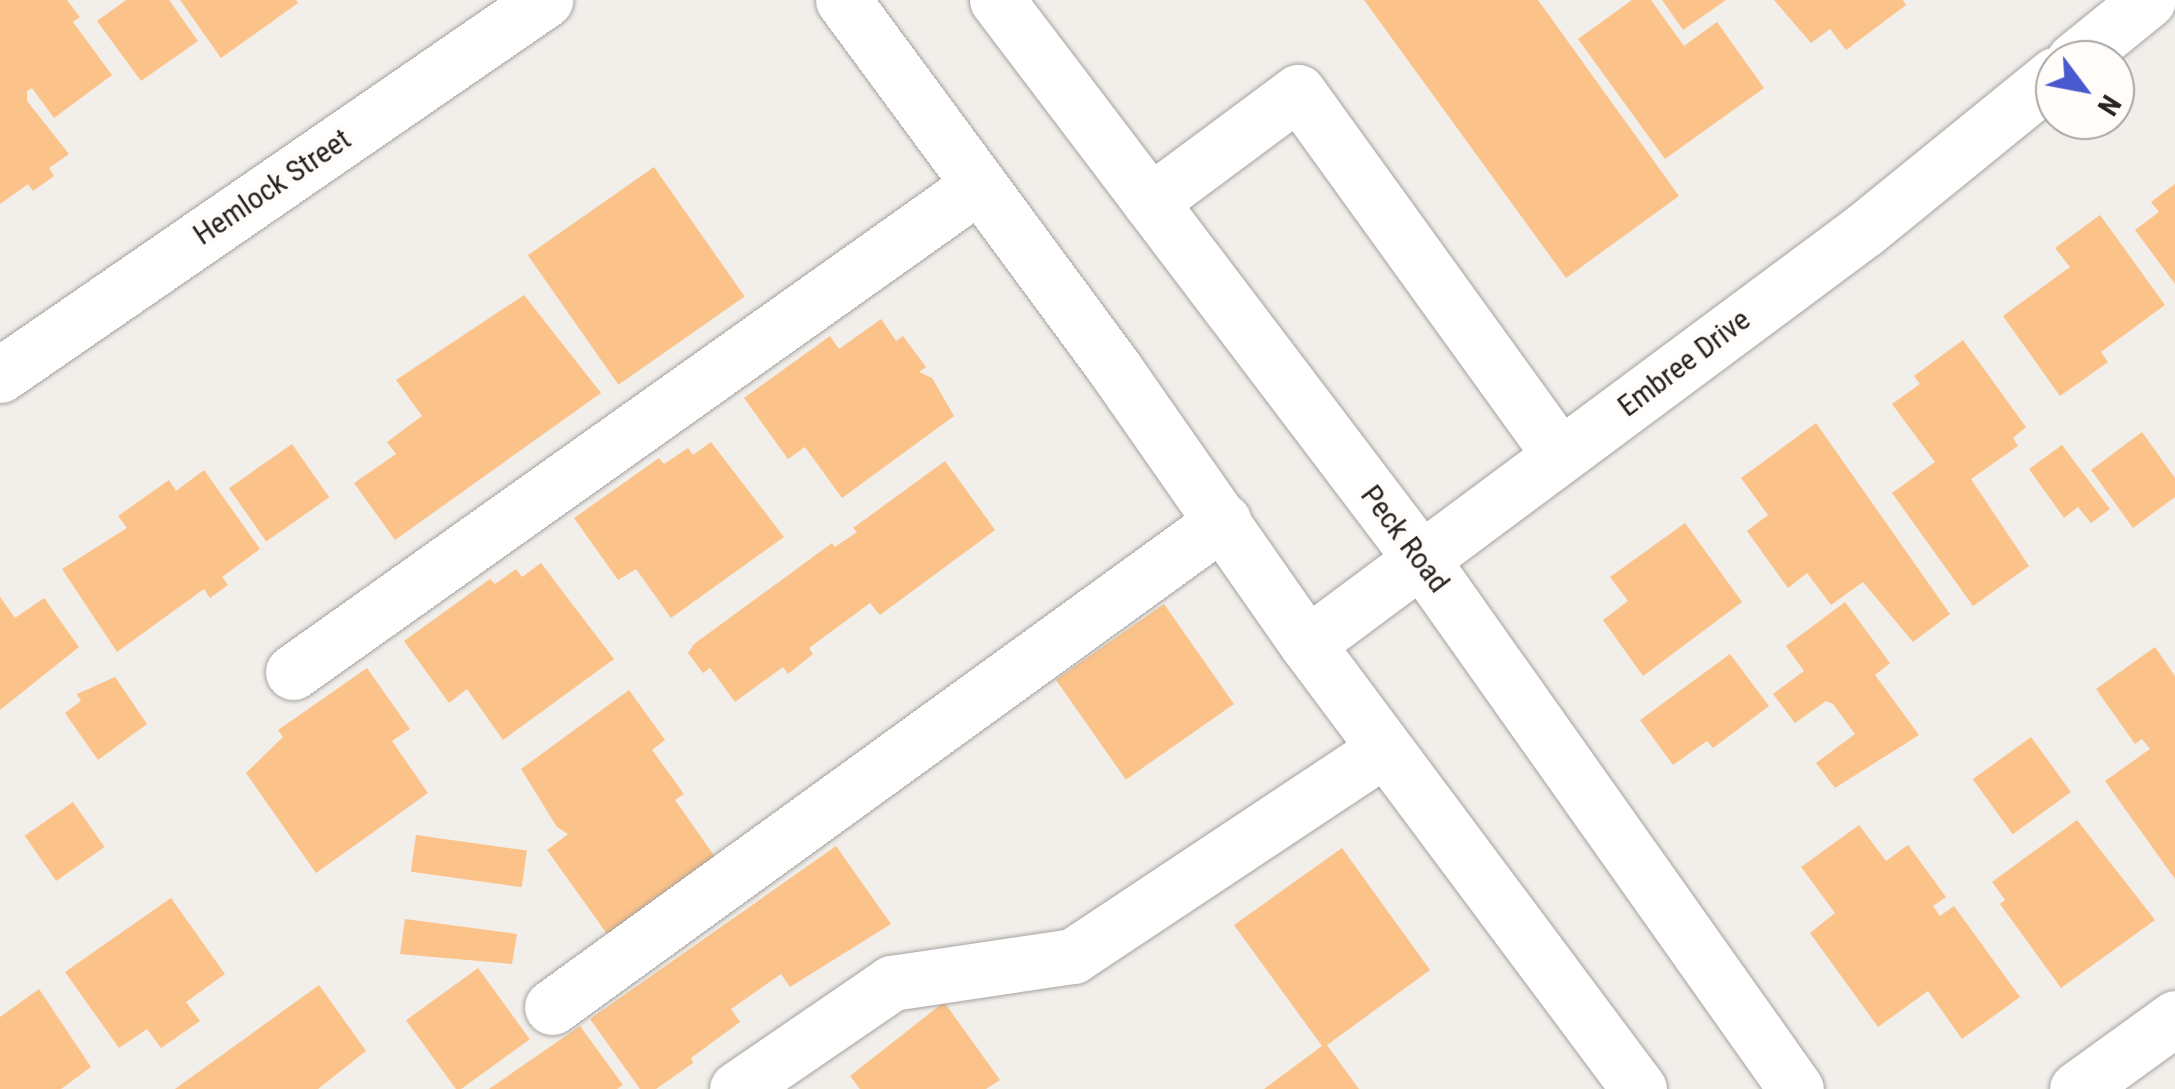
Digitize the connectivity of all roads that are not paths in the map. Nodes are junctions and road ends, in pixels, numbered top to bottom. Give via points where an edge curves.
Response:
1 (546, 0) edge
2 (843, 0) edge
3 (997, 0) edge
4 (2148, 0) edge
5 (2099, 40) edge
6 (2035, 91) edge
7 (980, 185) junction
8 (1150, 202) junction
9 (7, 355) edge
10 (1560, 455) junction
11 (1223, 521) junction
12 (1421, 559) junction
13 (1307, 644) junction
14 (293, 672) dead end
15 (1385, 749) junction
16 (552, 1007) dead end
17 (2175, 1018) edge
18 (737, 1089) edge
19 (1639, 1089) edge
20 (1796, 1089) edge
21 (2077, 1089) edge

1 - 9 main road, Hemlock Street
2 - 7 main road
3 - 8 main road, Peck Road
4 - 5 main road
6 - 10 main road, Embree Drive via 1864,230
7 - 11 main road
7 - 14 main road
8 - 10 main road via 1298,92
8 - 12 main road, Peck Road
10 - 12 main road, Embree Drive
11 - 13 main road
11 - 16 main road
12 - 13 main road, Embree Drive
12 - 20 main road, Peck Road
13 - 15 main road
15 - 18 main road via 1073,956 892,983
15 - 19 main road
17 - 21 main road

